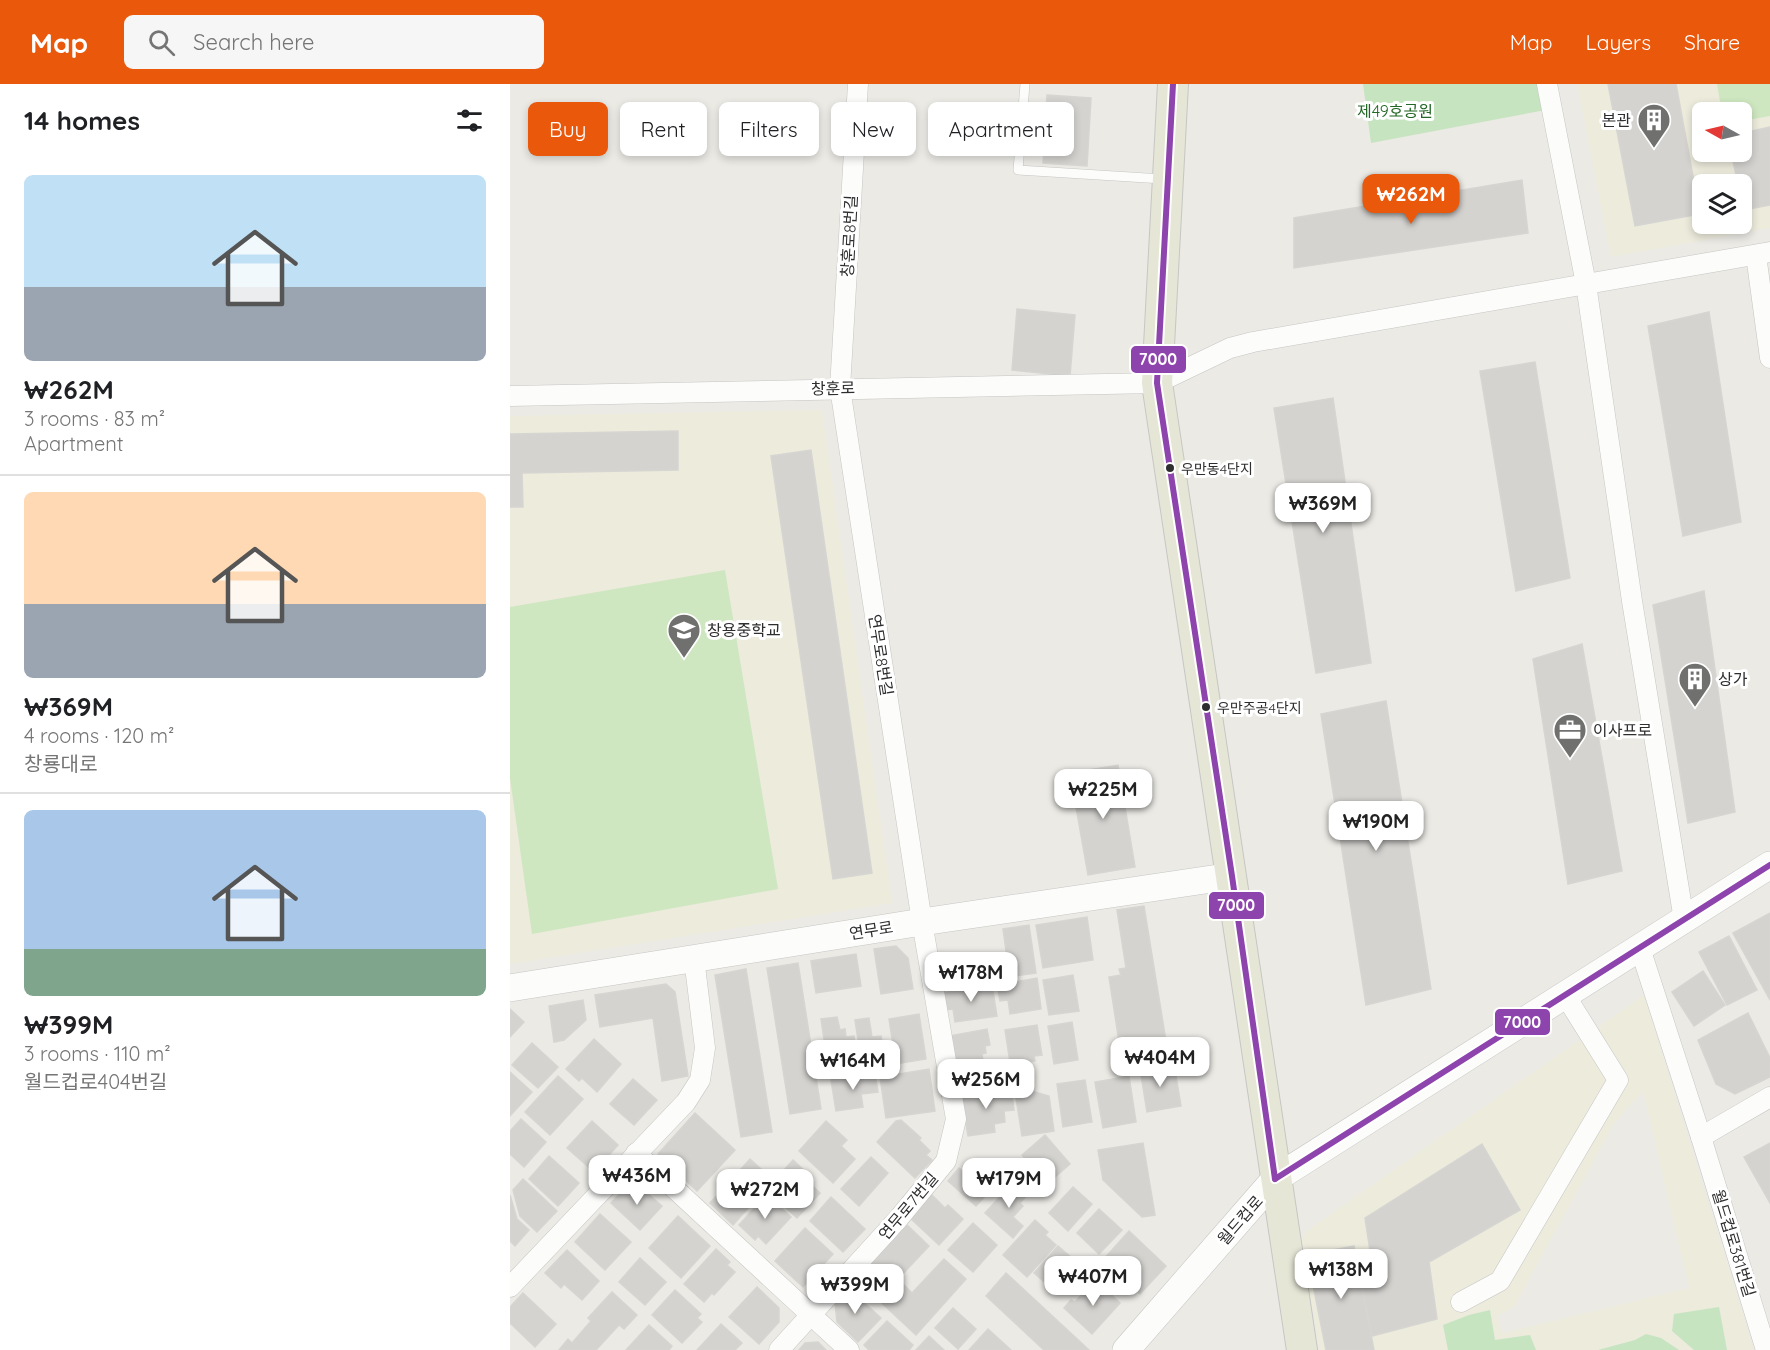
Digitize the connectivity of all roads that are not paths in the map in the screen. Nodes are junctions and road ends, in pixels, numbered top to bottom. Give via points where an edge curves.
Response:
1 (858, 84) edge
2 (1024, 84) edge
3 (1173, 84) edge
4 (1547, 84) edge
5 (1168, 180) junction
6 (1763, 253) edge
7 (1586, 284) junction
8 (1770, 358) edge
9 (1157, 383) junction
10 (840, 388) junction
11 (510, 396) edge
12 (1770, 865) edge
13 (1232, 876) junction
14 (1684, 920) junction
15 (922, 922) junction
16 (1640, 948) junction
17 (694, 958) junction
18 (510, 988) edge
19 (1565, 995) junction
20 (1770, 1097) edge
21 (1701, 1137) junction
22 (636, 1153) junction
23 (1275, 1179) junction
24 (510, 1287) edge
25 (1461, 1302) dead end
26 (811, 1315) junction
27 (779, 1350) edge
28 (849, 1350) edge
29 (1126, 1350) edge
30 (1302, 1350) edge
31 (1766, 1350) edge

1 - 10 street, 창훈로8번길
2 - 5 lane via 1018,170
3 - 5 main road
4 - 7 street
5 - 9 main road
6 - 7 street
6 - 8 street
7 - 9 street via 1253,342 1230,348
7 - 14 street
9 - 10 street, 창훈로
9 - 13 main road
10 - 11 street, 창훈로
10 - 15 street, 연무로8번길
12 - 14 street, 월드컵로
13 - 15 street, 연무로
13 - 23 main road
14 - 16 street, 월드컵로
15 - 17 street, 연무로
15 - 26 street, 연무로7번길 via 956,1119 946,1161
16 - 19 street, 월드컵로
16 - 21 street, 월드컵로381번길
17 - 18 street, 연무로
17 - 22 street via 705,1048 700,1080 686,1102
19 - 23 street, 월드컵로
19 - 25 street via 1618,1080 1500,1281
20 - 21 street
21 - 31 street, 월드컵로381번길
22 - 24 street
22 - 26 street
23 - 29 street, 월드컵로
23 - 30 main road
26 - 27 street, 연무로7번길
26 - 28 street

